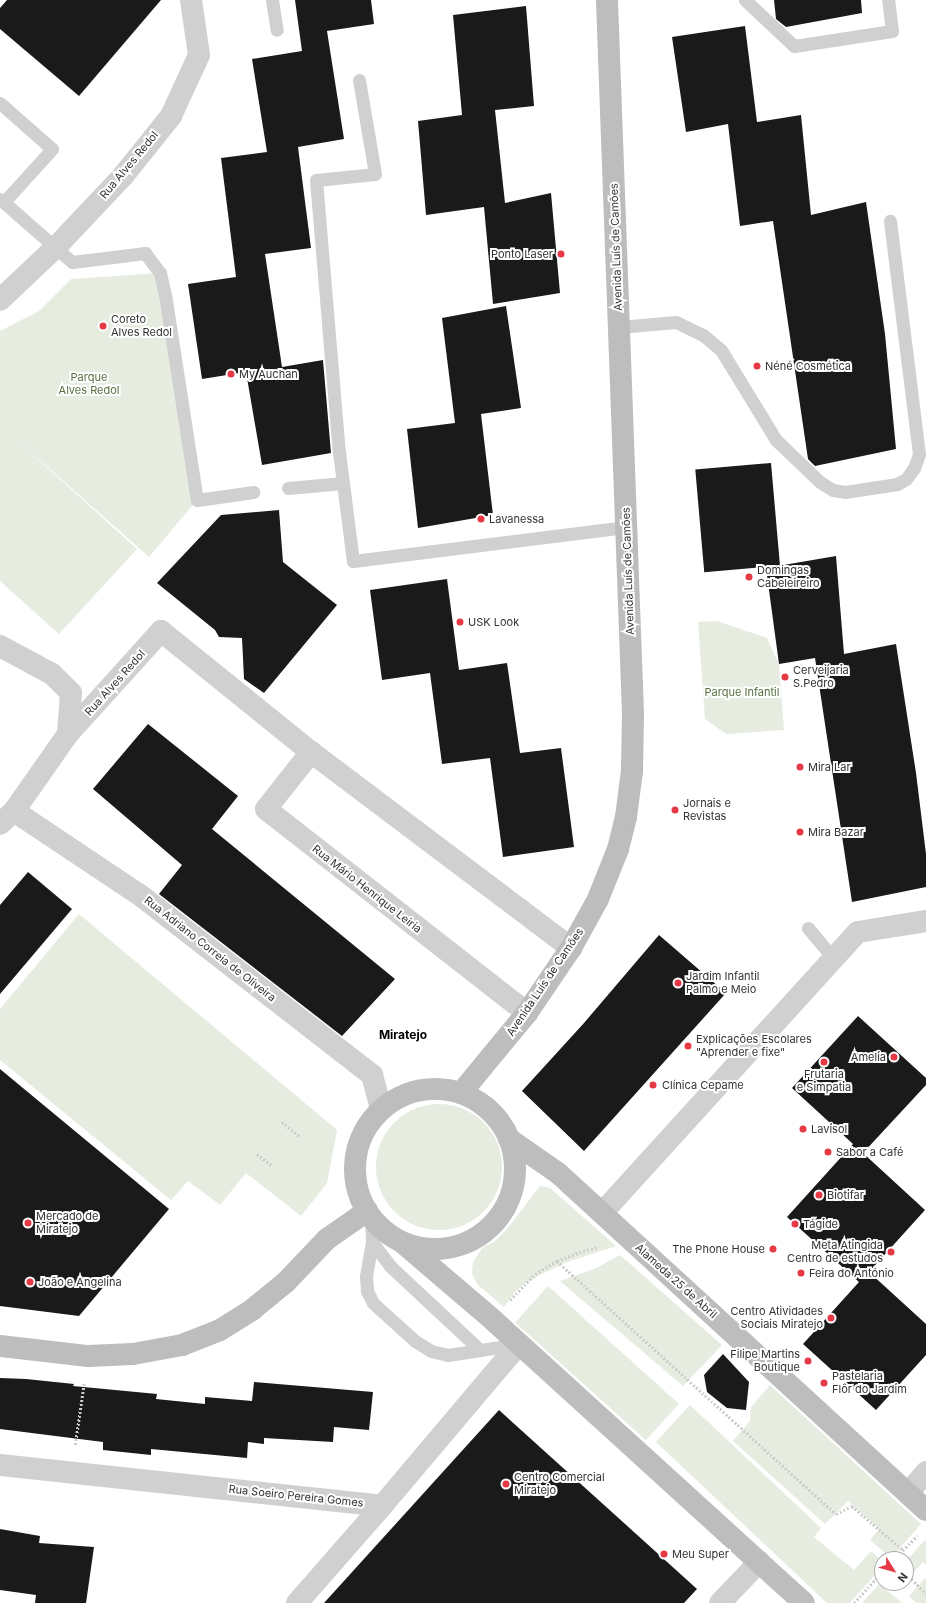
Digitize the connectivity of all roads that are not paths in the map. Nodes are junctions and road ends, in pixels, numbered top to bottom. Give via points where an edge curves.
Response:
1 (191, 0) edge
2 (272, 0) edge
3 (607, 0) edge
4 (745, 0) edge
5 (888, 0) edge
6 (277, 30) dead end
7 (359, 80) dead end
8 (0, 103) edge
9 (2, 200) edge
10 (890, 221) dead end
11 (56, 247) junction
12 (0, 300) edge
13 (619, 327) junction
14 (343, 483) junction
15 (288, 488) dead end
16 (252, 492) dead end
17 (626, 527) junction
18 (0, 646) edge
19 (68, 734) junction
20 (311, 752) junction
21 (7, 818) edge
22 (926, 921) edge
23 (808, 928) dead end
24 (571, 948) junction
25 (833, 958) junction
26 (527, 1013) junction
27 (461, 1093) junction
28 (381, 1109) junction
29 (509, 1139) junction
30 (602, 1213) junction
31 (369, 1216) junction
32 (372, 1242) junction
33 (403, 1243) junction
34 (519, 1344) junction
35 (0, 1346) edge
36 (480, 1350) junction
37 (0, 1465) edge
38 (926, 1472) edge
39 (908, 1492) junction
40 (382, 1506) junction
41 (926, 1510) edge
42 (759, 1562) junction
43 (297, 1603) edge
44 (720, 1603) edge
45 (804, 1603) edge

1 - 11 street, Rua Alves Redol via 199,55 171,116 123,176
2 - 6 lane
3 - 13 main road, Avenida Luís de Camões
4 - 5 lane via 794,46 892,31
7 - 14 lane via 375,174 316,180 338,452
8 - 9 lane via 52,149
9 - 11 lane
10 - 13 lane via 919,454 914,468 906,479 897,484 845,492 833,490 820,482 776,440 721,350 703,335 676,322
11 - 12 street, Rua Alves Redol
11 - 16 lane via 72,262 145,253 160,273 165,294 197,500
13 - 17 main road, Avenida Luís de Camões
14 - 15 lane
14 - 17 lane via 353,560
17 - 24 main road, Avenida Luís de Camões via 633,714 632,771 626,817 618,849 598,899
18 - 19 street, Rua Alves Redol via 52,674 71,693
19 - 20 street, Rua Alves Redol via 161,631
19 - 21 street, Rua Alves Redol
20 - 24 street
20 - 26 street, Rua Mário Henrique Leiria via 266,809
21 - 28 street, Rua Adriano Correia de Oliveira via 140,895 372,1075
22 - 25 street via 858,932
23 - 25 lane
24 - 26 main road, Avenida Luís de Camões
25 - 30 street
26 - 27 main road, Avenida Luís de Camões
27 - 28 main road, Alameda 25 de Abril via 441,1089 419,1090 399,1097
27 - 29 main road, Alameda 25 de Abril via 477,1100 490,1111
28 - 31 main road, Alameda 25 de Abril via 369,1123 360,1140 355,1158 357,1189
29 - 30 main road, Alameda 25 de Abril via 558,1173
29 - 33 main road, Alameda 25 de Abril via 515,1162 514,1185 505,1207 491,1226 472,1240 449,1248 426,1248
30 - 39 main road, Alameda 25 de Abril
31 - 32 lane
31 - 33 main road, Alameda 25 de Abril via 385,1234
31 - 35 main road via 326,1239 286,1282 253,1309 220,1330 182,1345 133,1354 88,1356
32 - 36 lane via 390,1266
32 - 36 lane via 366,1276 367,1291 373,1303 431,1351 448,1355
33 - 34 main road, Alameda 25 de Abril
34 - 36 lane
34 - 40 street
34 - 42 main road, Alameda 25 de Abril
37 - 40 street, Rua Soeiro Pereira Gomes
38 - 39 street
39 - 41 main road, Alameda 25 de Abril
40 - 43 street
42 - 44 street
42 - 45 main road, Alameda 25 de Abril

